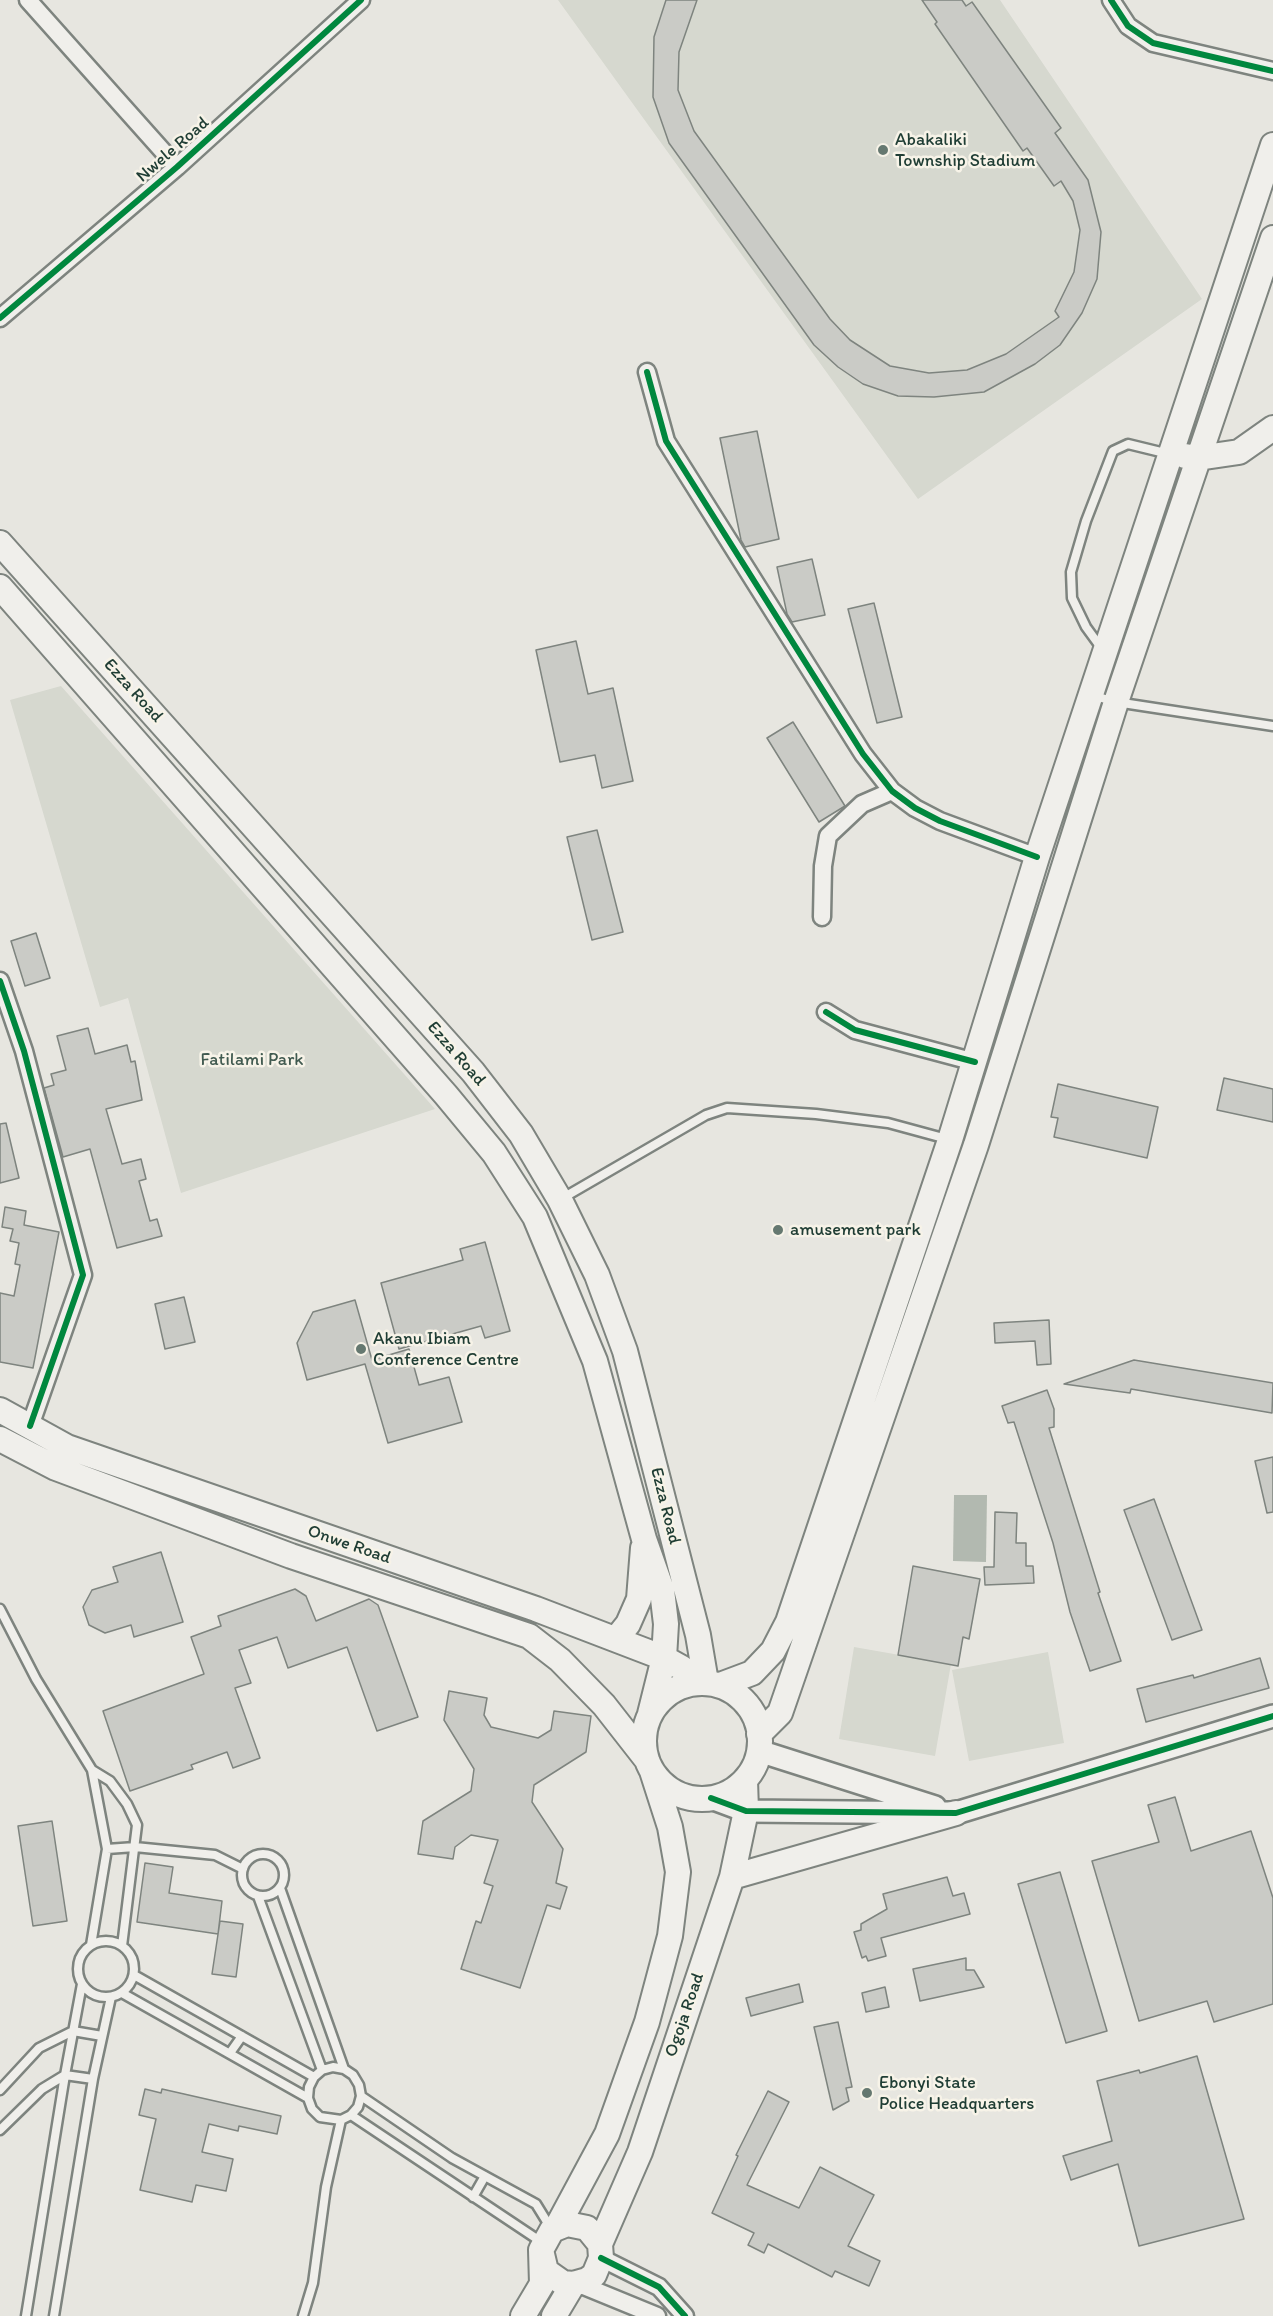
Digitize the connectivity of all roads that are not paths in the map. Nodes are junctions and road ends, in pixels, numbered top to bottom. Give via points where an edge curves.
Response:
1 (28, 0) edge
2 (361, 0) edge
3 (1111, 0) edge
4 (1273, 71) edge
5 (1273, 145) edge
6 (177, 167) junction
7 (1273, 238) edge
8 (0, 318) edge
9 (647, 372) dead end
10 (1273, 428) edge
11 (1170, 454) junction
12 (1198, 458) junction
13 (0, 543) edge
14 (0, 587) edge
15 (1106, 654) junction
16 (1091, 695) junction
17 (1116, 702) junction
18 (1273, 726) edge
19 (892, 791) junction
20 (1037, 856) junction
21 (822, 917) dead end
22 (0, 981) edge
23 (826, 1012) dead end
24 (975, 1062) junction
25 (473, 1072) junction
26 (447, 1095) junction
27 (950, 1140) junction
28 (560, 1200) junction
29 (0, 1410) edge
30 (30, 1426) junction
31 (0, 1438) edge
32 (301, 1528) junction
33 (644, 1539) junction
34 (291, 1556) junction
35 (0, 1609) edge
36 (616, 1639) junction
37 (664, 1658) junction
38 (707, 1683) junction
39 (650, 1714) junction
40 (1273, 1716) edge
41 (759, 1742) junction
42 (650, 1765) junction
43 (92, 1770) junction
44 (745, 1780) junction
45 (711, 1798) junction
46 (746, 1811) junction
47 (956, 1813) junction
48 (135, 1847) junction
49 (107, 1849) junction
50 (243, 1869) junction
51 (732, 1877) junction
52 (280, 1888) junction
53 (258, 1896) junction
54 (91, 1945) junction
55 (122, 1946) junction
56 (134, 1975) junction
57 (82, 1984) junction
58 (122, 1993) junction
59 (111, 1997) junction
60 (73, 2031) junction
61 (102, 2036) junction
62 (242, 2036) junction
63 (230, 2054) junction
64 (344, 2069) junction
65 (322, 2070) junction
66 (65, 2075) junction
67 (314, 2077) junction
68 (93, 2079) junction
69 (0, 2090) edge
70 (361, 2096) junction
71 (308, 2098) junction
72 (351, 2115) junction
73 (341, 2120) junction
74 (0, 2130) edge
75 (485, 2176) junction
76 (473, 2197) junction
77 (548, 2238) junction
78 (601, 2251) junction
79 (576, 2284) junction
80 (26, 2316) edge
81 (54, 2316) edge
82 (303, 2316) edge
83 (523, 2316) edge
84 (554, 2316) edge
85 (657, 2316) edge
86 (685, 2316) edge

1 - 6 street
2 - 6 street, Nwele Road
3 - 4 street via 1128,26 1153,42
5 - 11 main road
6 - 8 street, Nwele Road
7 - 12 main road
9 - 19 street via 666,441 863,754
10 - 12 main road via 1239,452
11 - 12 main road
11 - 15 main road
11 - 15 lane via 1128,444 1113,450 1086,520 1071,572 1072,598 1086,627
12 - 17 main road
13 - 25 main road, Ezza Road
14 - 26 main road, Ezza Road
15 - 16 main road
16 - 17 lane
16 - 20 main road
17 - 18 lane
17 - 41 main road via 976,1145 784,1702
19 - 20 street via 940,821
19 - 21 street via 862,804 828,836
20 - 24 main road
22 - 30 street via 24,1052 83,1275
23 - 24 street via 855,1030
24 - 27 main road
25 - 26 main road
25 - 28 main road, Ezza Road via 521,1134
26 - 33 main road, Ezza Road via 494,1153 540,1227 595,1361
27 - 28 lane via 888,1123 727,1108 706,1115
27 - 38 main road via 788,1622 773,1651 752,1673
28 - 38 main road, Ezza Road via 597,1275 625,1351
29 - 30 main road, Onwe Road
30 - 32 main road, Onwe Road via 67,1447
31 - 34 main road, Onwe Road via 56,1468
32 - 34 main road
32 - 36 main road, Onwe Road
33 - 36 main road via 639,1599
33 - 37 main road, Ezza Road via 662,1590
34 - 42 main road, Onwe Road via 529,1636 560,1660 604,1705
35 - 43 lane
36 - 37 main road, Onwe Road
37 - 38 main road, Onwe Road
37 - 39 main road, Ezza Road
38 - 39 main road via 676,1688
38 - 41 main road via 735,1692 747,1704 755,1718
39 - 42 main road via 644,1733
40 - 47 street
41 - 44 main road via 754,1767
41 - 47 street
42 - 45 main road via 671,1790 697,1799
42 - 77 main road, Ogoja Road via 670,1827 678,1872 670,1936 647,2022 607,2134
43 - 48 lane via 110,1781 127,1804 137,1825
43 - 49 lane
44 - 45 main road via 729,1792
44 - 46 main road, Ogoja Road
45 - 46 street
46 - 47 street
46 - 51 main road, Ogoja Road
47 - 51 main road
48 - 49 lane
48 - 50 lane via 215,1855
48 - 55 lane
49 - 54 lane
50 - 52 lane via 253,1856 269,1854 277,1858 285,1872
50 - 53 lane via 245,1886
51 - 78 main road, Ogoja Road via 640,2152
52 - 53 lane
52 - 64 lane
53 - 65 lane
54 - 55 lane via 101,1941
54 - 57 lane via 79,1963
55 - 56 lane via 130,1954
56 - 58 lane
56 - 62 lane
57 - 59 lane via 100,1997
57 - 60 lane
58 - 59 lane
58 - 63 lane
59 - 61 lane
60 - 61 lane
60 - 66 lane
60 - 69 lane via 39,2048
61 - 68 lane
62 - 63 lane
62 - 67 lane
63 - 71 lane
64 - 65 lane
64 - 70 lane via 353,2075
65 - 67 lane
66 - 68 lane
66 - 74 lane via 42,2090
66 - 80 lane
67 - 71 lane
68 - 81 lane
70 - 72 lane
70 - 75 lane
71 - 73 lane via 320,2117
72 - 73 lane
72 - 76 lane
73 - 82 lane via 326,2187 313,2283
75 - 76 lane
75 - 77 lane via 536,2204
76 - 77 lane
77 - 78 main road via 578,2224 595,2235
77 - 79 main road via 546,2271 553,2279
77 - 83 main road, Ogoja Road via 542,2284
78 - 79 main road via 594,2275
78 - 86 street via 659,2287
79 - 84 main road
79 - 85 street

